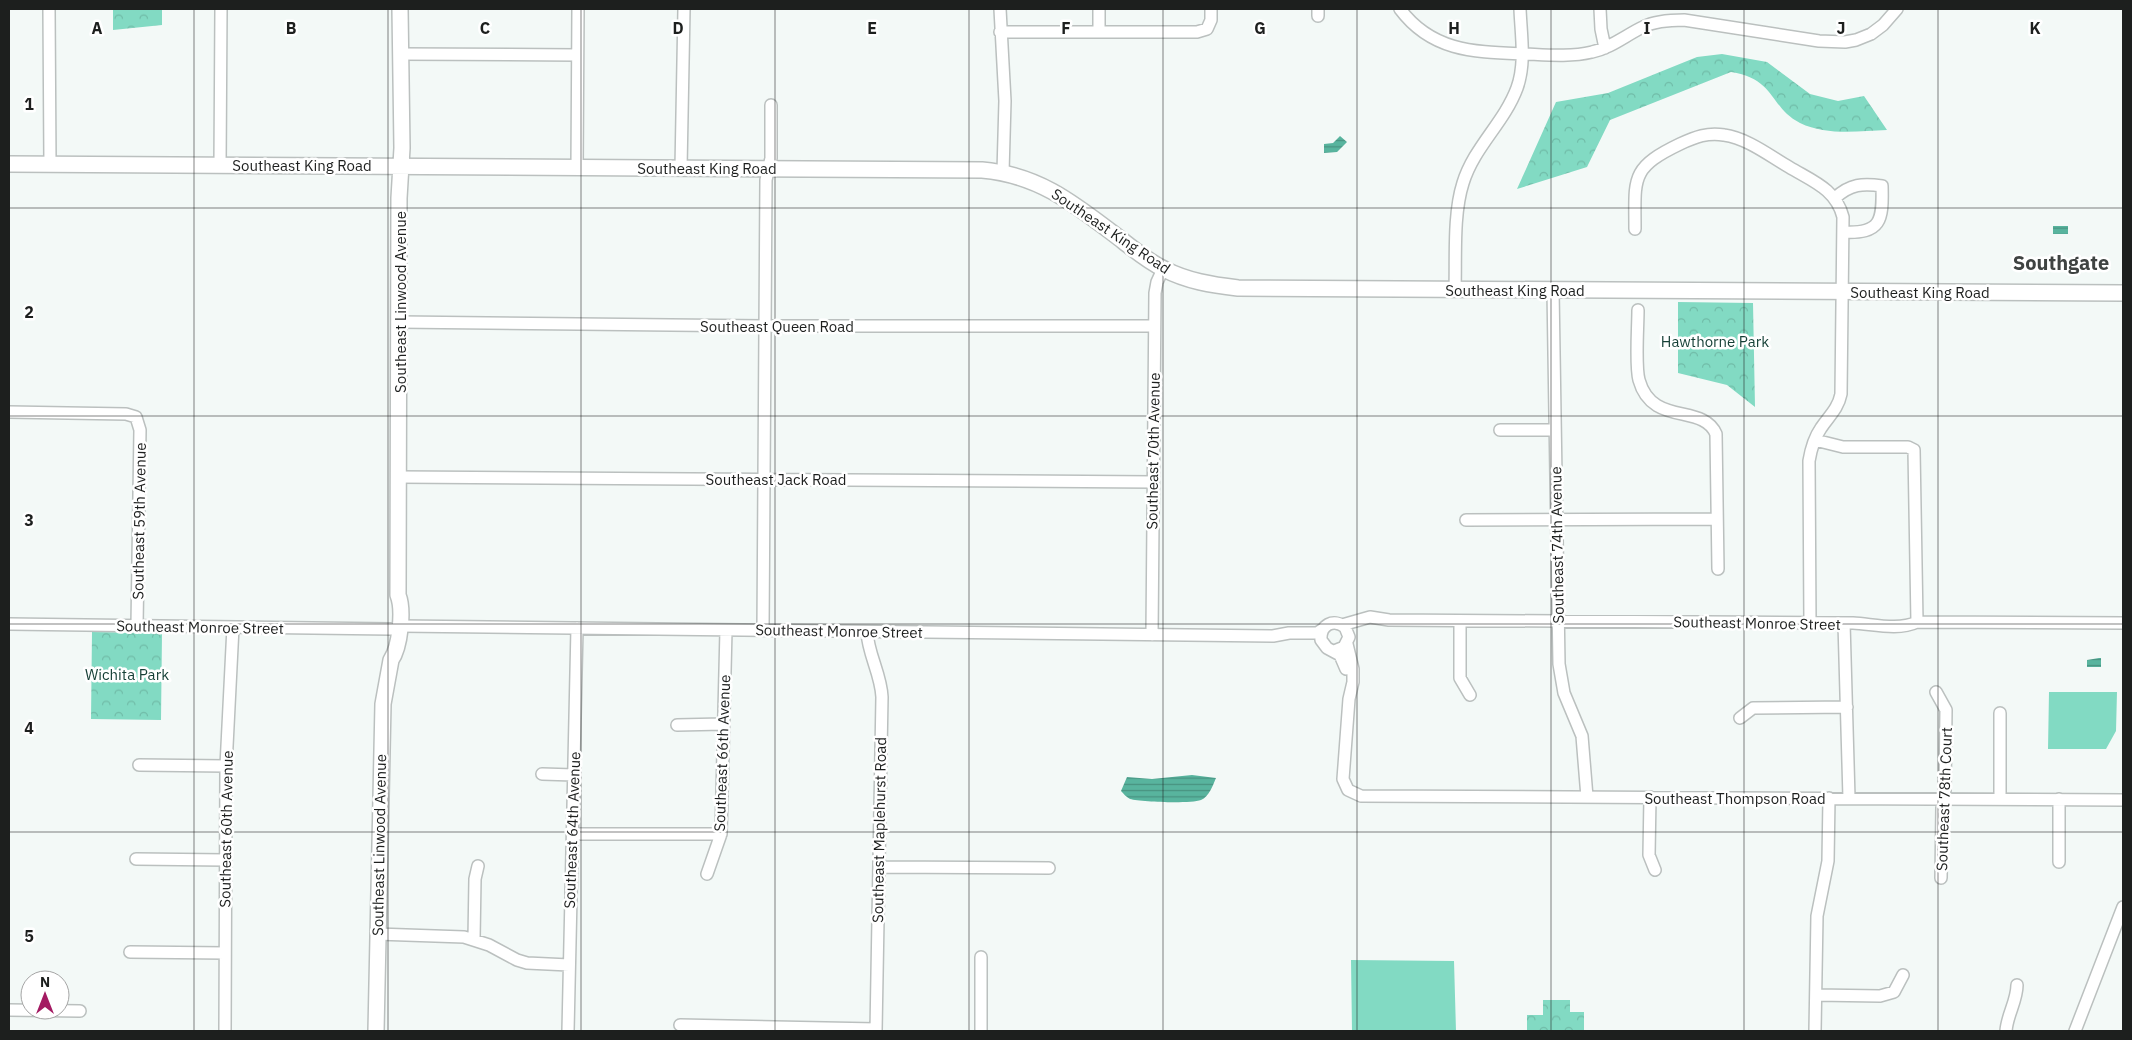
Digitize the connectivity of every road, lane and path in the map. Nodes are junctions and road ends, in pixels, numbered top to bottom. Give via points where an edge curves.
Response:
1 (49, 9) edge
2 (221, 9) edge
3 (400, 9) edge
4 (578, 9) edge
5 (684, 9) edge
6 (1000, 9) edge
7 (1099, 9) edge
8 (1400, 9) edge
9 (1520, 9) edge
10 (1600, 9) edge
11 (1897, 9) edge
12 (1211, 14) edge
13 (1099, 31) junction
14 (1000, 32) junction
15 (1604, 48) junction
16 (400, 54) junction
17 (1522, 54) junction
18 (577, 55) junction
19 (771, 104) dead end
20 (9, 164) edge
21 (50, 164) junction
22 (220, 165) junction
23 (401, 166) junction
24 (577, 167) junction
25 (681, 168) junction
26 (769, 169) junction
27 (1003, 172) junction
28 (1835, 198) junction
29 (1635, 229) dead end
30 (1843, 232) junction
31 (1163, 269) junction
32 (1456, 290) junction
33 (1553, 290) junction
34 (1841, 291) junction
35 (2123, 293) edge
36 (1638, 310) dead end
37 (399, 322) junction
38 (766, 326) junction
39 (1154, 326) junction
40 (9, 412) edge
41 (1500, 430) dead end
42 (1554, 430) junction
43 (1815, 440) junction
44 (399, 477) junction
45 (764, 479) junction
46 (1153, 482) junction
47 (1717, 519) junction
48 (1466, 520) dead end
49 (1557, 521) junction
50 (1718, 570) dead end
51 (1389, 620) junction
52 (1460, 621) junction
53 (1559, 621) junction
54 (1917, 622) junction
55 (1810, 623) junction
56 (2123, 623) edge
57 (9, 624) edge
58 (1844, 624) junction
59 (1342, 625) junction
60 (137, 626) junction
61 (233, 627) junction
62 (396, 627) junction
63 (577, 628) junction
64 (1323, 629) junction
65 (726, 630) junction
66 (763, 630) junction
67 (867, 632) junction
68 (1152, 635) junction
69 (1278, 636) junction
70 (1348, 640) junction
71 (1322, 643) junction
72 (1334, 651) junction
73 (1936, 692) dead end
74 (1470, 695) dead end
75 (1349, 699) junction
76 (1847, 707) junction
77 (2000, 714) dead end
78 (1740, 718) dead end
79 (723, 724) junction
80 (677, 725) dead end
81 (139, 765) dead end
82 (226, 766) junction
83 (542, 774) dead end
84 (574, 775) junction
85 (1587, 797) junction
86 (1650, 798) junction
87 (1829, 798) junction
88 (1850, 798) junction
89 (1943, 799) junction
90 (2000, 799) junction
91 (2059, 799) junction
92 (2123, 800) edge
93 (573, 834) junction
94 (721, 834) junction
95 (136, 859) dead end
96 (225, 860) junction
97 (2058, 862) dead end
98 (478, 866) dead end
99 (879, 867) junction
100 (1048, 868) dead end
101 (1655, 870) dead end
102 (707, 874) dead end
103 (1941, 878) dead end
104 (2123, 907) edge
105 (377, 934) junction
106 (474, 939) junction
107 (130, 952) dead end
108 (225, 953) junction
109 (981, 957) dead end
110 (569, 965) junction
111 (1903, 975) dead end
112 (2016, 985) dead end
113 (1816, 994) junction
114 (9, 1010) edge
115 (80, 1011) dead end
116 (680, 1025) dead end
117 (876, 1030) edge
118 (225, 1031) edge
119 (376, 1031) edge
120 (568, 1031) edge
121 (981, 1031) edge
122 (1815, 1031) edge
123 (2006, 1031) edge
124 (2075, 1031) edge

1 - 21 street
2 - 22 street
3 - 16 main road, Southeast Linwood Avenue
4 - 18 street
5 - 25 street
6 - 14 street
7 - 13 street
8 - 17 street via 1423,32 1446,44 1480,52
9 - 17 street
10 - 15 street
11 - 15 street via 1871,34 1850,41 1819,41 1666,20 1644,26
12 - 13 street via 1207,29 1197,32
13 - 14 street
14 - 27 street via 1005,100
15 - 17 street via 1579,54
16 - 18 street
16 - 23 main road, Southeast Linwood Avenue
17 - 32 street via 1517,88 1506,112 1474,155 1462,186
18 - 24 street
19 - 26 street
20 - 21 main road, Southeast King Road
21 - 22 main road, Southeast King Road
22 - 23 main road, Southeast King Road
23 - 24 main road, Southeast King Road
23 - 37 main road, Southeast Linwood Avenue
24 - 25 main road, Southeast King Road
25 - 26 main road, Southeast King Road
26 - 27 main road, Southeast King Road
26 - 38 street via 766,180
27 - 31 main road, Southeast King Road via 1030,180 1061,196
28 - 29 street via 1827,189 1740,140 1712,134 1695,137 1657,155 1642,170 1635,194
28 - 30 street via 1843,217
28 - 30 street via 1855,184 1882,186 1882,216 1876,226 1858,233
30 - 34 street
31 - 32 main road, Southeast King Road via 1191,280 1238,288
31 - 39 street, Southeast 70th Avenue via 1156,286
32 - 33 main road, Southeast King Road
33 - 34 main road, Southeast King Road
33 - 42 street, Southeast 74th Avenue
34 - 35 main road, Southeast King Road
34 - 43 street via 1841,394 1836,410
36 - 47 street via 1639,380 1652,404 1706,421 1716,434
37 - 38 street, Southeast Queen Road
37 - 44 main road, Southeast Linwood Avenue
38 - 39 street, Southeast Queen Road
38 - 45 street
39 - 46 street, Southeast 70th Avenue
40 - 60 street, Southeast 59th Avenue via 126,414 136,417 140,430
41 - 42 street
42 - 49 street, Southeast 74th Avenue
43 - 54 street via 1843,447 1908,447 1914,450
43 - 55 street via 1808,469
44 - 45 street, Southeast Jack Road
44 - 62 main road, Southeast Linwood Avenue via 398,596 401,603
45 - 46 street, Southeast Jack Road
45 - 66 street
46 - 68 street, Southeast 70th Avenue
47 - 49 street
47 - 50 street
48 - 49 street
49 - 53 street, Southeast 74th Avenue
51 - 52 street, Southeast Monroe Street
51 - 59 street, Southeast Monroe Street via 1370,617
51 - 70 street, Southeast Monroe Street via 1360,627
52 - 53 street, Southeast Monroe Street
52 - 74 street via 1460,678
53 - 55 street, Southeast Monroe Street
53 - 85 street, Southeast 74th Avenue via 1561,684 1582,736
54 - 56 street, Southeast Monroe Street
54 - 58 street, Southeast Monroe Street via 1906,626
55 - 58 street, Southeast Monroe Street
57 - 60 street, Southeast Monroe Street
58 - 76 street
59 - 64 street via 1331,623
59 - 70 street via 1347,630
60 - 61 street, Southeast Monroe Street
61 - 62 street, Southeast Monroe Street
61 - 82 street, Southeast 60th Avenue
62 - 63 street, Southeast Monroe Street
62 - 105 main road, Southeast Linwood Avenue via 395,655 383,704
63 - 65 street, Southeast Monroe Street
63 - 84 street, Southeast 64th Avenue
64 - 69 street, Southeast Monroe Street
64 - 71 street
65 - 66 street, Southeast Monroe Street
65 - 79 street, Southeast 66th Avenue
66 - 67 street, Southeast Monroe Street
67 - 68 street, Southeast Monroe Street
67 - 99 street, Southeast Maplehurst Road via 881,687
68 - 69 street, Southeast Monroe Street
69 - 71 street, Southeast Monroe Street
70 - 72 street via 1341,649
70 - 75 street via 1354,674
71 - 72 street
72 - 75 street via 1345,666
73 - 89 street, Southeast 78th Court via 1946,710
75 - 85 street, Southeast Thompson Road via 1343,775 1348,790 1357,795
76 - 78 street via 1754,708
76 - 88 street
77 - 90 street
79 - 80 street
79 - 94 street, Southeast 66th Avenue
81 - 82 street
82 - 96 street, Southeast 60th Avenue
83 - 84 street
84 - 93 street, Southeast 64th Avenue
85 - 86 street, Southeast Thompson Road
86 - 87 street, Southeast Thompson Road
86 - 101 street via 1649,855
87 - 88 street, Southeast Thompson Road
87 - 113 street via 1828,861 1817,916
88 - 89 street, Southeast Thompson Road
89 - 90 street, Southeast Thompson Road
89 - 103 street, Southeast 78th Court
90 - 91 street, Southeast Thompson Road
91 - 92 street, Southeast Thompson Road
91 - 97 street
93 - 94 street
93 - 110 street, Southeast 64th Avenue
94 - 102 street, Southeast 66th Avenue
95 - 96 street
96 - 108 street, Southeast 60th Avenue
98 - 106 street
99 - 100 street
99 - 117 street, Southeast Maplehurst Road
104 - 124 street
105 - 106 street
105 - 119 main road, Southeast Linwood Avenue
106 - 110 street via 527,963
107 - 108 street
108 - 118 street, Southeast 60th Avenue
109 - 121 street
110 - 120 street, Southeast 64th Avenue
111 - 113 street via 1894,992 1880,996
112 - 123 street
113 - 122 street
114 - 115 street
116 - 117 street

